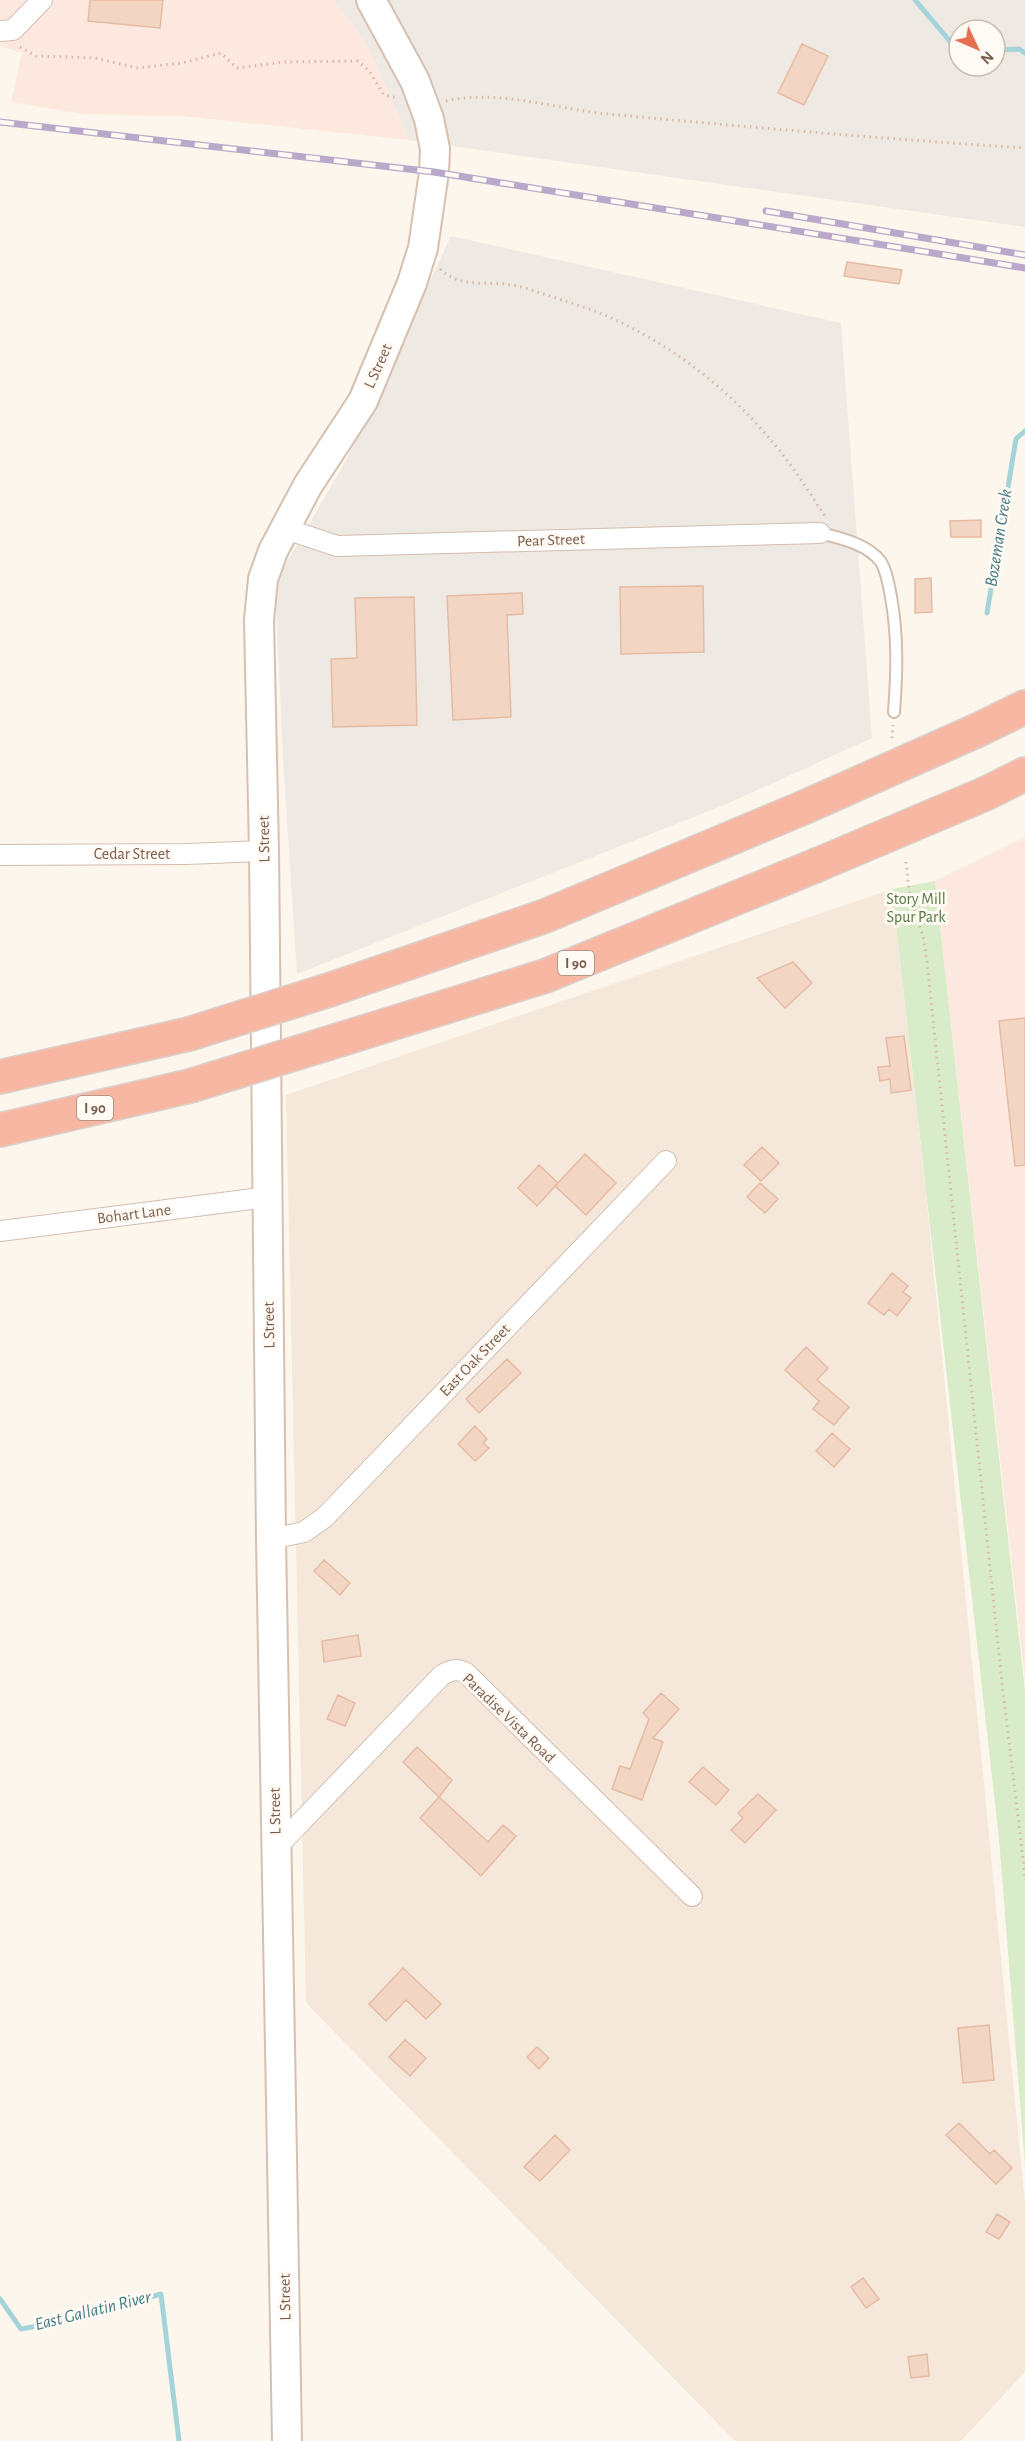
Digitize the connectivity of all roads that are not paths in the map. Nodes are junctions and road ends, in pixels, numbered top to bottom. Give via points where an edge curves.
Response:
1 (42, 0) edge
2 (371, 0) edge
3 (10, 36) edge
4 (286, 529) junction
5 (820, 533) joint
6 (1025, 707) edge
7 (893, 715) road end
8 (1025, 774) edge
9 (264, 851) junction
10 (0, 855) edge
11 (0, 1077) edge
12 (0, 1130) edge
13 (666, 1161) dead end
14 (268, 1197) junction
15 (0, 1232) edge
16 (271, 1539) junction
17 (276, 1848) junction
18 (693, 1896) dead end
19 (287, 2441) edge

1 - 3 street
2 - 4 street, L Street via 415,81 435,103 430,257 412,283 363,401 308,485
4 - 5 street, Pear Street via 337,546
4 - 9 street, L Street via 263,579 259,620
5 - 7 lane via 867,550 880,562 888,581 898,654
6 - 11 highway, bridge via 805,807 545,916 189,1034
8 - 12 highway, I 90, bridge via 817,865 544,976 190,1086
9 - 10 street, Cedar Street
9 - 14 street, L Street
13 - 16 street, East Oak Street via 325,1516 304,1532
14 - 15 street, Bohart Lane
14 - 16 street, L Street
16 - 17 street, L Street
17 - 18 street, Paradise Vista Road via 453,1669 466,1672
17 - 19 street, L Street

